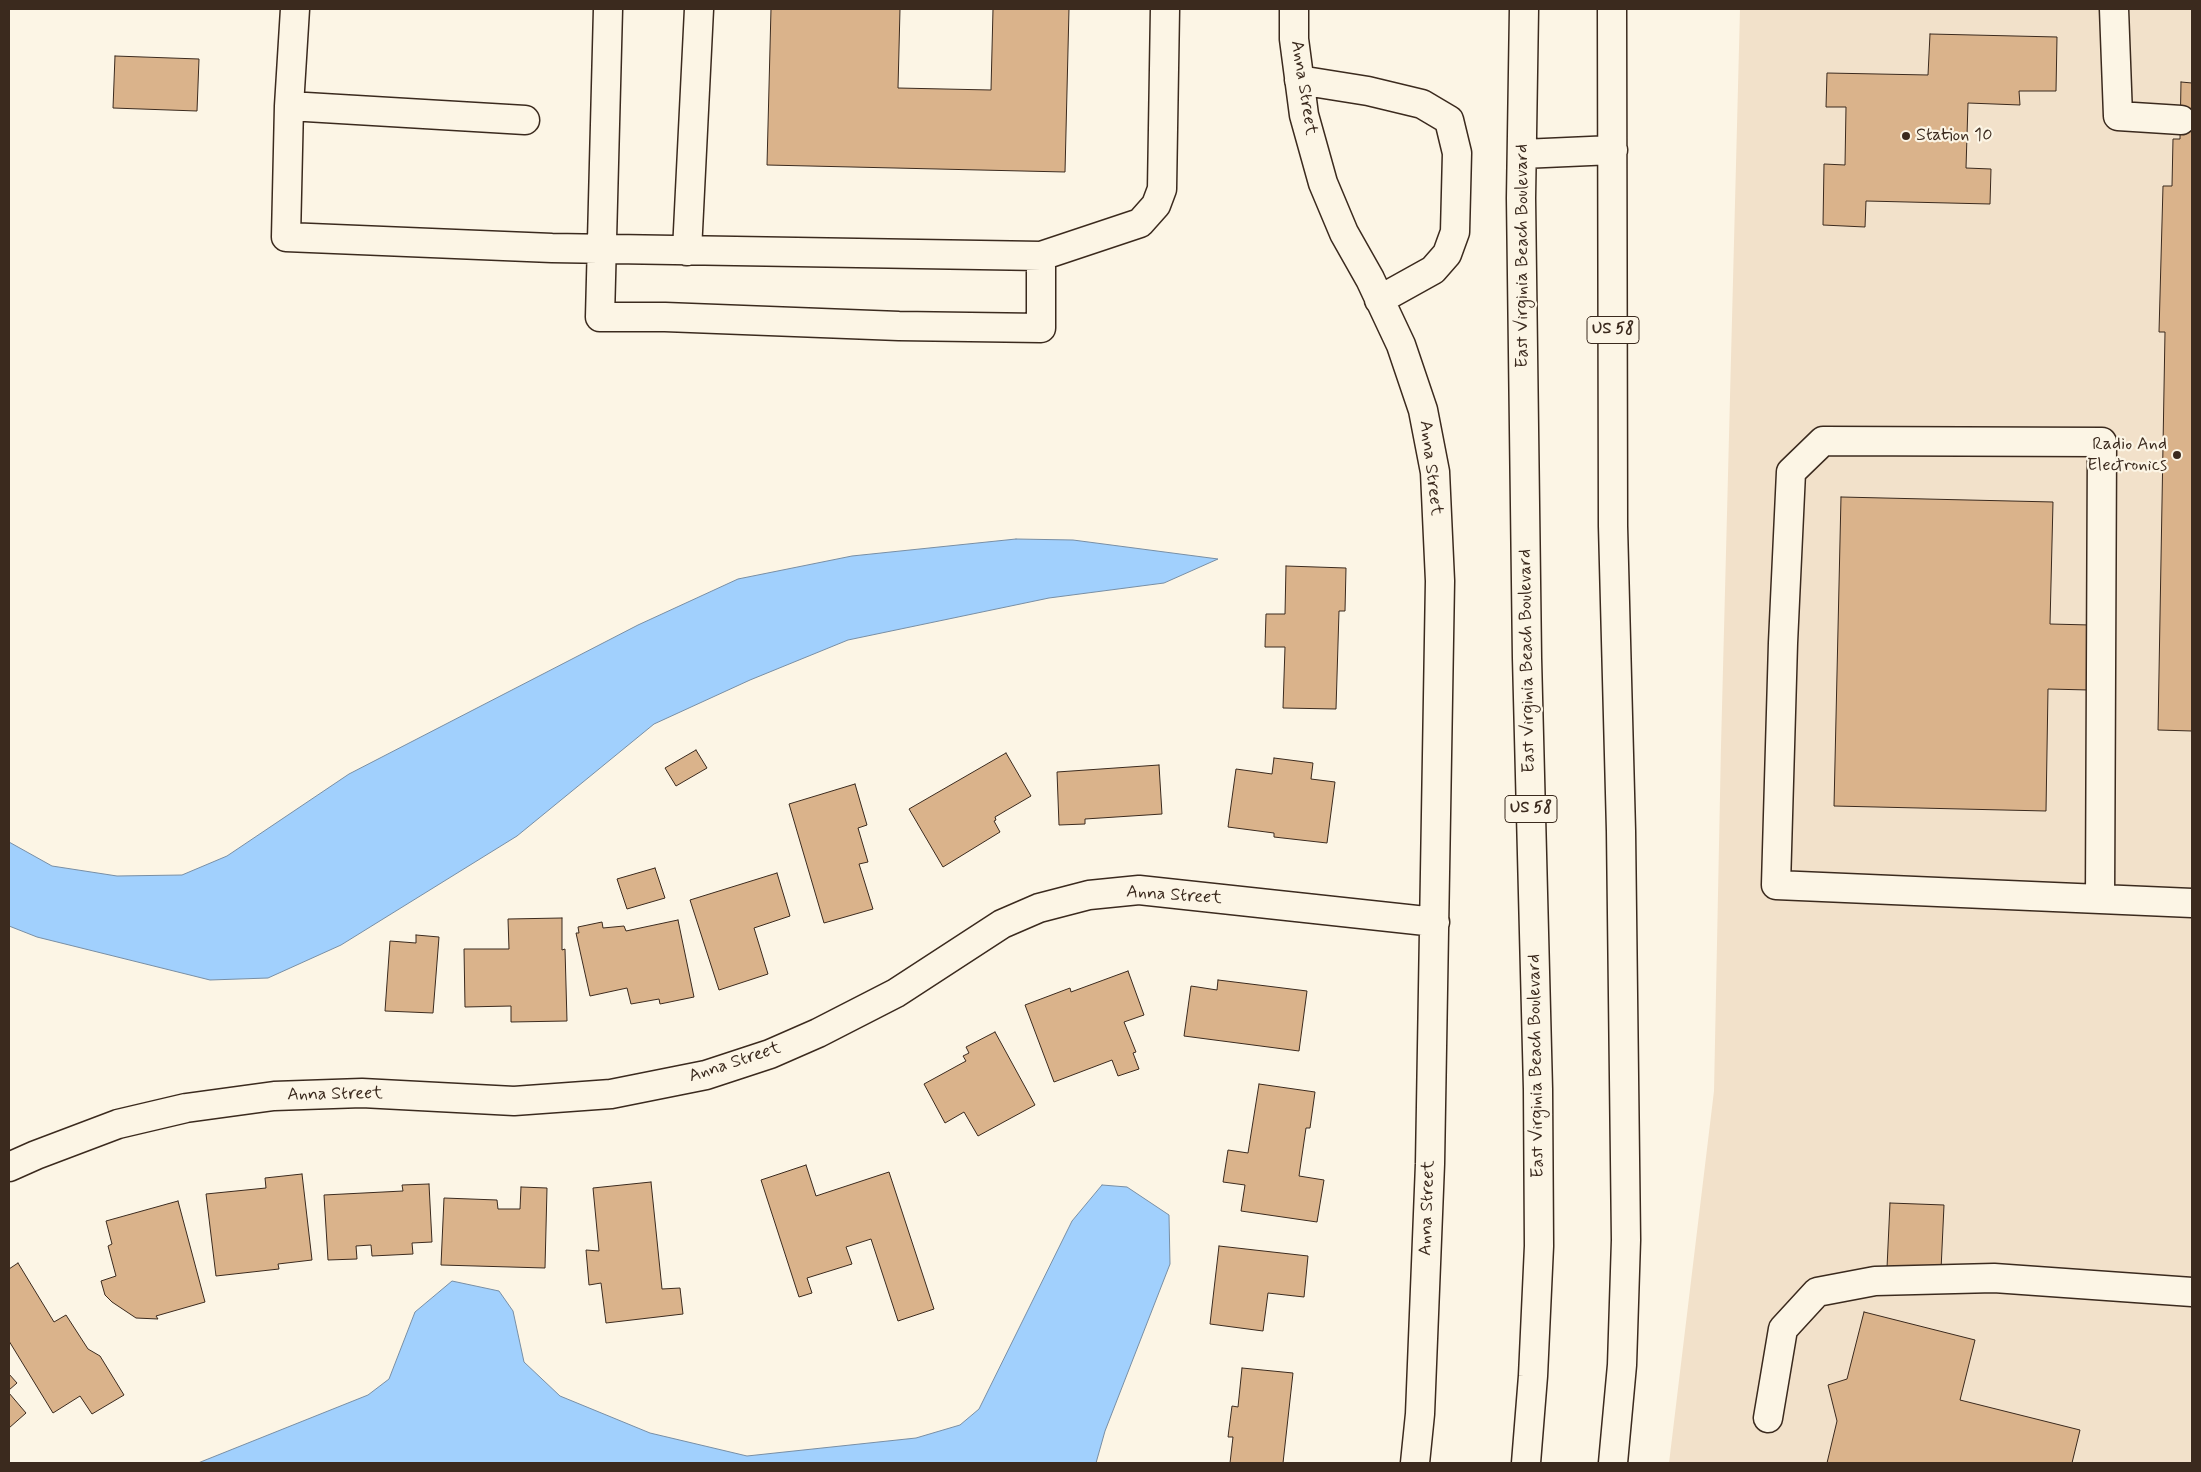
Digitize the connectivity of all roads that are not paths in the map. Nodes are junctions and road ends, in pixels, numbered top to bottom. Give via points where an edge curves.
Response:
1 (295, 9) edge
2 (608, 9) edge
3 (699, 9) edge
4 (1165, 9) edge
5 (1294, 9) edge
6 (1524, 9) edge
7 (1612, 9) edge
8 (2114, 9) edge
9 (1300, 80) junction
10 (289, 106) junction
11 (525, 120) dead end
12 (2181, 120) dead end
13 (1613, 150) junction
14 (1522, 154) junction
15 (601, 249) junction
16 (687, 251) junction
17 (1040, 256) junction
18 (1379, 300) junction
19 (2100, 899) junction
20 (2192, 903) edge
21 (1435, 922) junction
22 (9, 1167) edge
23 (2192, 1292) edge
24 (1768, 1418) dead end
25 (1415, 1463) edge
26 (1526, 1463) edge
27 (1613, 1463) edge

1 - 10 main road
2 - 15 main road
3 - 16 main road
4 - 17 main road via 1162,189 1156,205 1140,223
5 - 9 main road, Anna Street via 1294,39
6 - 14 main road, East Virginia Beach Boulevard / US 58
7 - 13 main road, US 58
8 - 12 main road via 2118,116
9 - 18 main road, Anna Street via 1304,115 1323,183
9 - 18 main road via 1422,104 1449,120 1458,153 1455,232 1447,254 1433,270
10 - 11 main road
10 - 15 main road via 286,236
13 - 14 main road
13 - 27 main road, US 58 via 1613,526 1626,1240 1622,1365
14 - 26 main road, East Virginia Beach Boulevard / US 58 via 1527,638 1539,1246
15 - 16 main road
15 - 17 main road via 600,317 900,326 1041,328
16 - 17 main road
18 - 21 main road, Anna Street via 1401,345 1423,410 1435,472 1440,582
19 - 19 main road via 1776,885 1791,472 1823,441 2102,442
19 - 20 main road
21 - 22 main road, Anna Street via 1139,890 1089,895 1039,908 1002,924 896,993 818,1033 770,1054 706,1075 611,1094 514,1100 362,1093 274,1096 186,1108 118,1124
21 - 25 main road, Anna Street via 1430,1164 1420,1414
23 - 24 main road via 1994,1278 1875,1281 1817,1292 1783,1329

